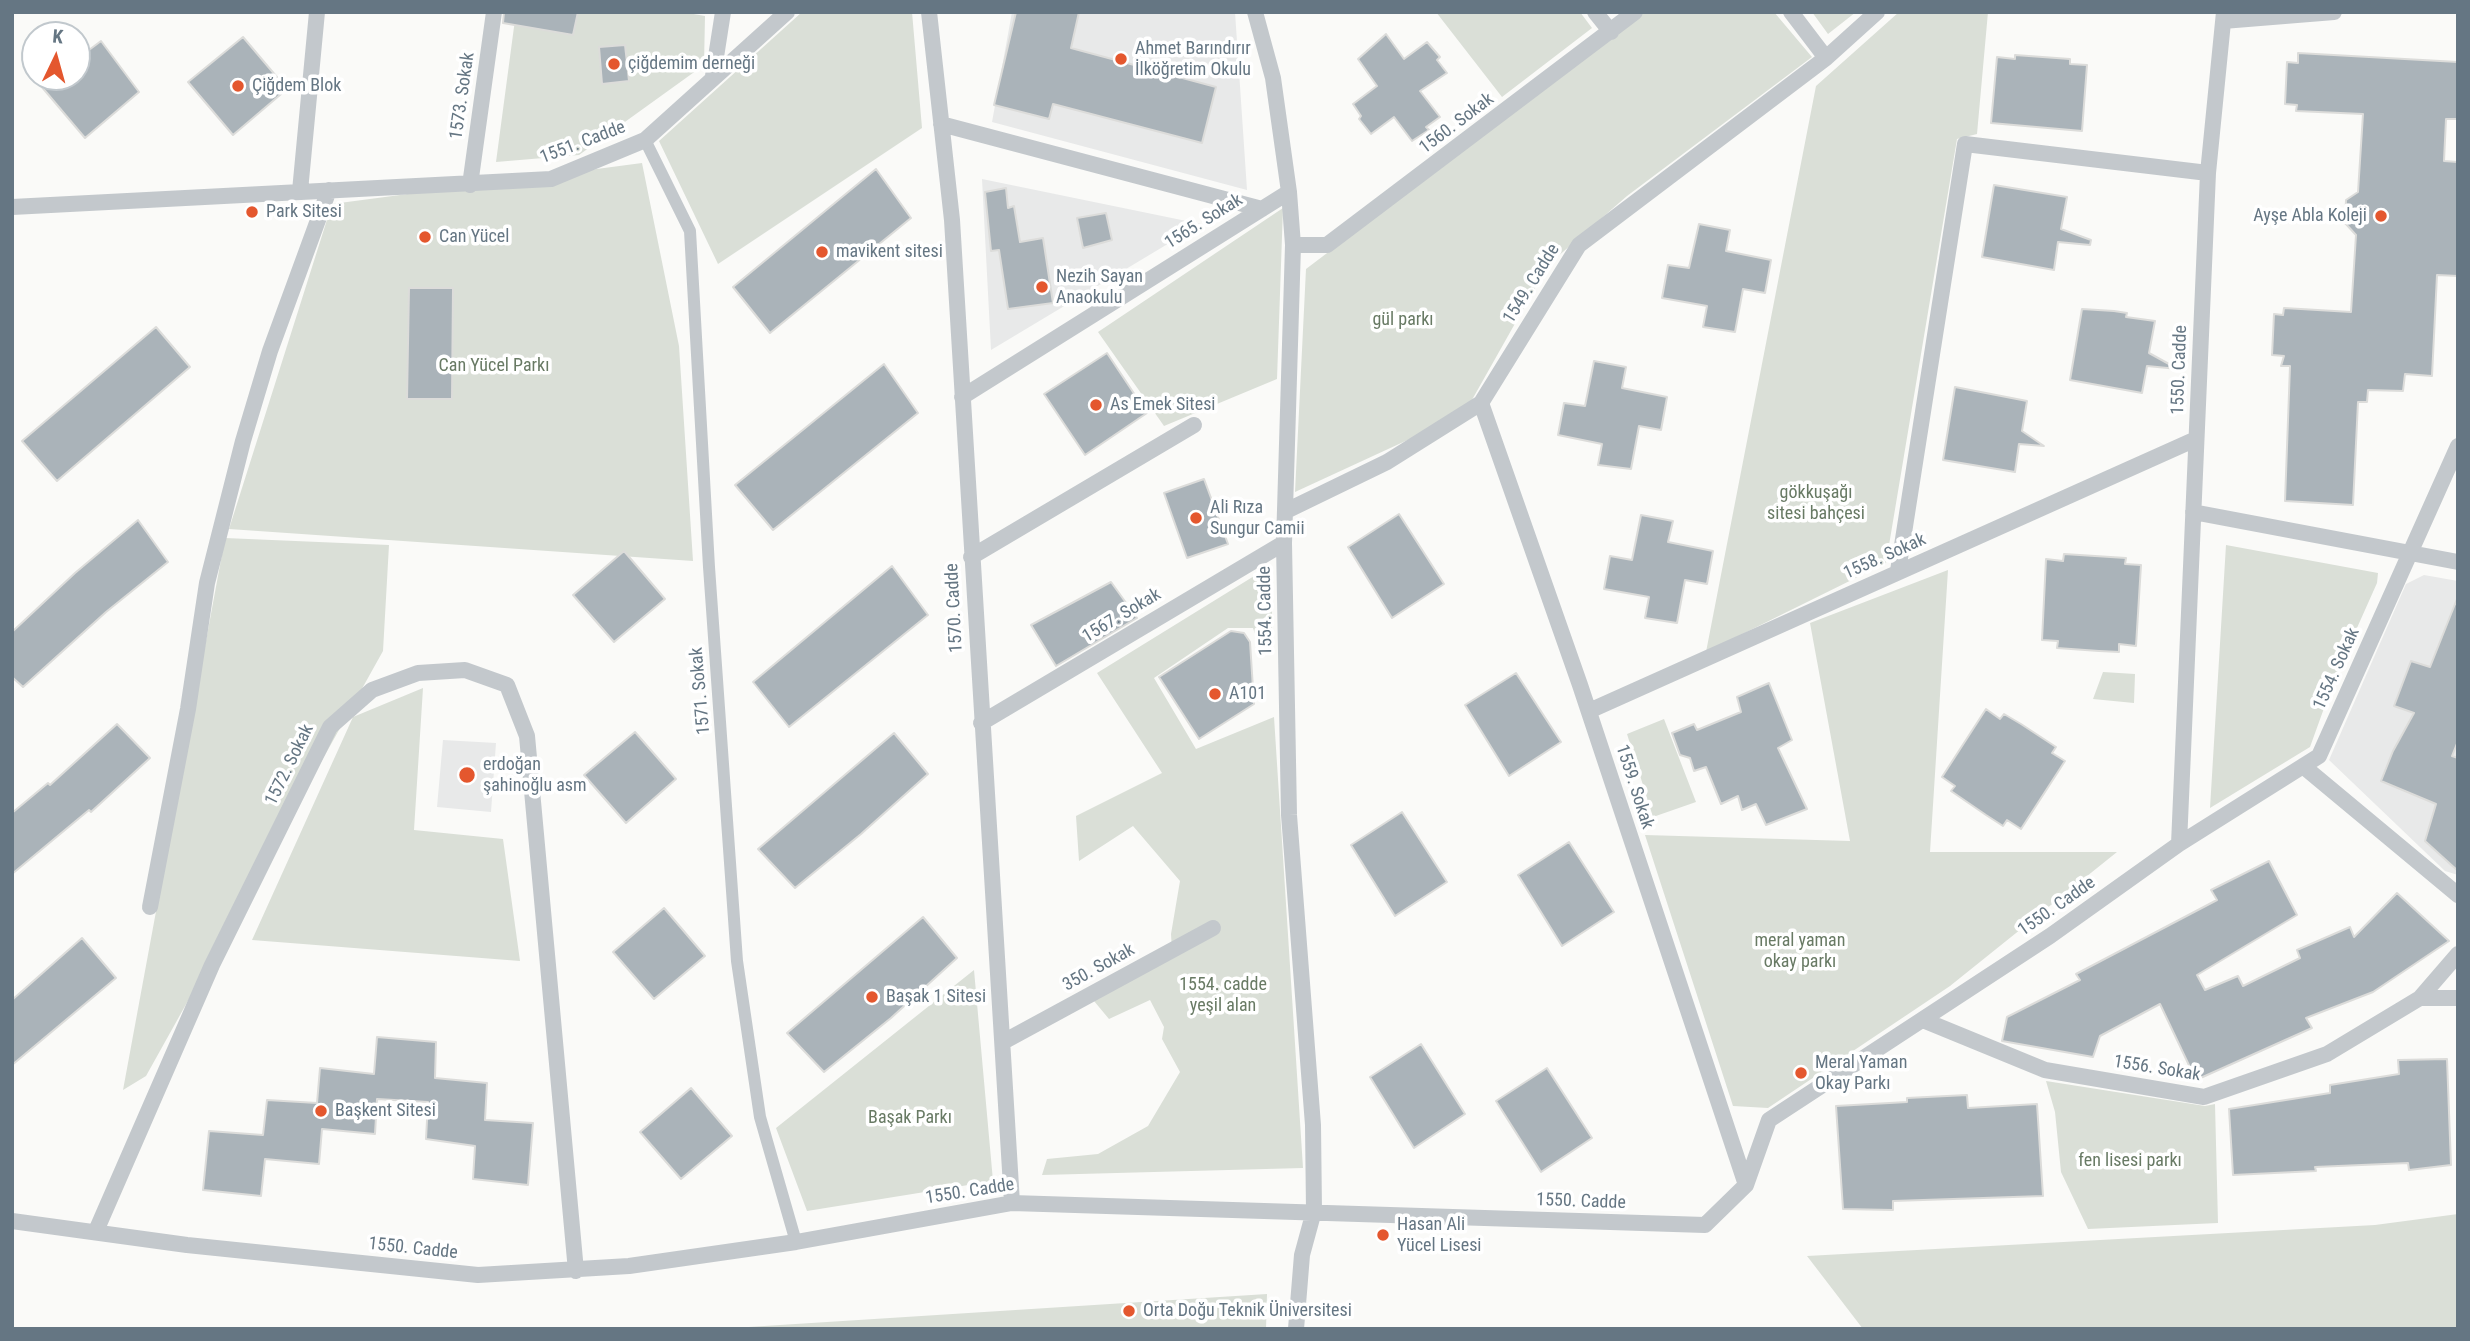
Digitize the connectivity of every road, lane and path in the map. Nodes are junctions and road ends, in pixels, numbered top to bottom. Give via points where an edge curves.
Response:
1 (317, 12) edge
2 (494, 12) edge
3 (723, 12) edge
4 (787, 12) edge
5 (929, 12) edge
6 (1255, 12) edge
7 (1595, 12) edge
8 (1635, 12) edge
9 (1791, 12) edge
10 (1877, 12) edge
11 (2334, 12) edge
12 (2223, 16) edge
13 (1611, 32) junction
14 (1826, 58) junction
15 (713, 76) junction
16 (942, 124) junction
17 (645, 140) junction
18 (2208, 173) junction
19 (470, 185) junction
20 (329, 190) junction
21 (300, 191) junction
22 (1289, 192) junction
23 (12, 207) edge
24 (1262, 209) junction
25 (1293, 245) junction
26 (962, 397) junction
27 (1481, 403) junction
28 (1194, 425) dead end
29 (2196, 439) junction
30 (2458, 446) edge
31 (1286, 511) junction
32 (2193, 512) junction
33 (1284, 543) junction
34 (2410, 552) junction
35 (971, 557) junction
36 (2458, 562) edge
37 (1898, 571) junction
38 (1589, 711) junction
39 (981, 723) junction
40 (2303, 766) junction
41 (2179, 844) junction
42 (2458, 895) edge
43 (150, 907) dead end
44 (1213, 928) dead end
45 (2458, 954) edge
46 (2420, 998) junction
47 (2458, 998) edge
48 (1923, 1020) junction
49 (1003, 1042) junction
50 (1746, 1185) junction
51 (1012, 1203) junction
52 (1314, 1211) junction
53 (12, 1221) edge
54 (96, 1231) junction
55 (796, 1242) junction
56 (576, 1271) junction
57 (1296, 1329) edge

1 - 21 street
2 - 19 street, 1573. Sokak
3 - 15 street
4 - 15 street, 1551. Cadde
5 - 16 street, 1570. Cadde
6 - 22 street, 1554. Cadde via 1273,78
7 - 13 street
8 - 13 street, 1560. Sokak
9 - 14 street
10 - 14 street, 1549. Cadde
11 - 12 street
12 - 18 street, 1550. Cadde
13 - 25 street, 1560. Sokak via 1327,245
14 - 27 street, 1549. Cadde via 1579,245
15 - 17 street, 1551. Cadde
16 - 24 street
16 - 26 street, 1570. Cadde
17 - 19 street, 1551. Cadde via 551,180
17 - 55 street, 1571. Sokak via 690,231 737,961 760,1117
18 - 29 street, 1550. Cadde
18 - 37 street via 1965,144
19 - 20 street, 1551. Cadde
20 - 21 street, 1551. Cadde
20 - 43 street via 270,351 210,570
21 - 23 street, 1551. Cadde
22 - 24 street, 1565. Sokak
22 - 25 street, 1554. Cadde
24 - 26 street, 1565. Sokak
25 - 31 street, 1554. Cadde
26 - 35 street, 1570. Cadde
27 - 31 street, 1549. Cadde via 1387,462
27 - 38 street, 1559. Sokak
28 - 35 street
29 - 32 street, 1550. Cadde
29 - 37 street, 1558. Sokak
30 - 34 street, 1554. Sokak
31 - 33 street, 1554. Cadde
32 - 34 street
32 - 41 street, 1550. Cadde
33 - 39 street, 1567. Sokak
33 - 52 street, 1554. Cadde via 1289,814 1313,1125
34 - 36 street
34 - 40 street, 1554. Sokak via 2319,755
35 - 39 street, 1570. Cadde
37 - 38 street, 1558. Sokak
38 - 50 street, 1559. Sokak
39 - 49 street, 1570. Cadde
40 - 41 street, 1554. Sokak
40 - 42 street
41 - 48 street, 1550. Cadde
44 - 49 street, 350. Sokak
45 - 46 street
46 - 47 street
46 - 48 street, 1556. Sokak via 2326,1054 2204,1097 2045,1070
48 - 50 street, 1550. Cadde via 1769,1120
49 - 51 street, 1570. Cadde
50 - 52 street, 1550. Cadde via 1705,1225
51 - 52 street, 1550. Cadde
51 - 55 street, 1550. Cadde
52 - 57 street, 1554. Cadde via 1302,1255
53 - 54 street, 1550. Cadde
54 - 56 street, 1550. Cadde via 478,1275
54 - 56 street, 1572. Sokak via 212,965 330,727 372,690 418,673 465,670 507,685 527,736
55 - 56 street, 1550. Cadde

